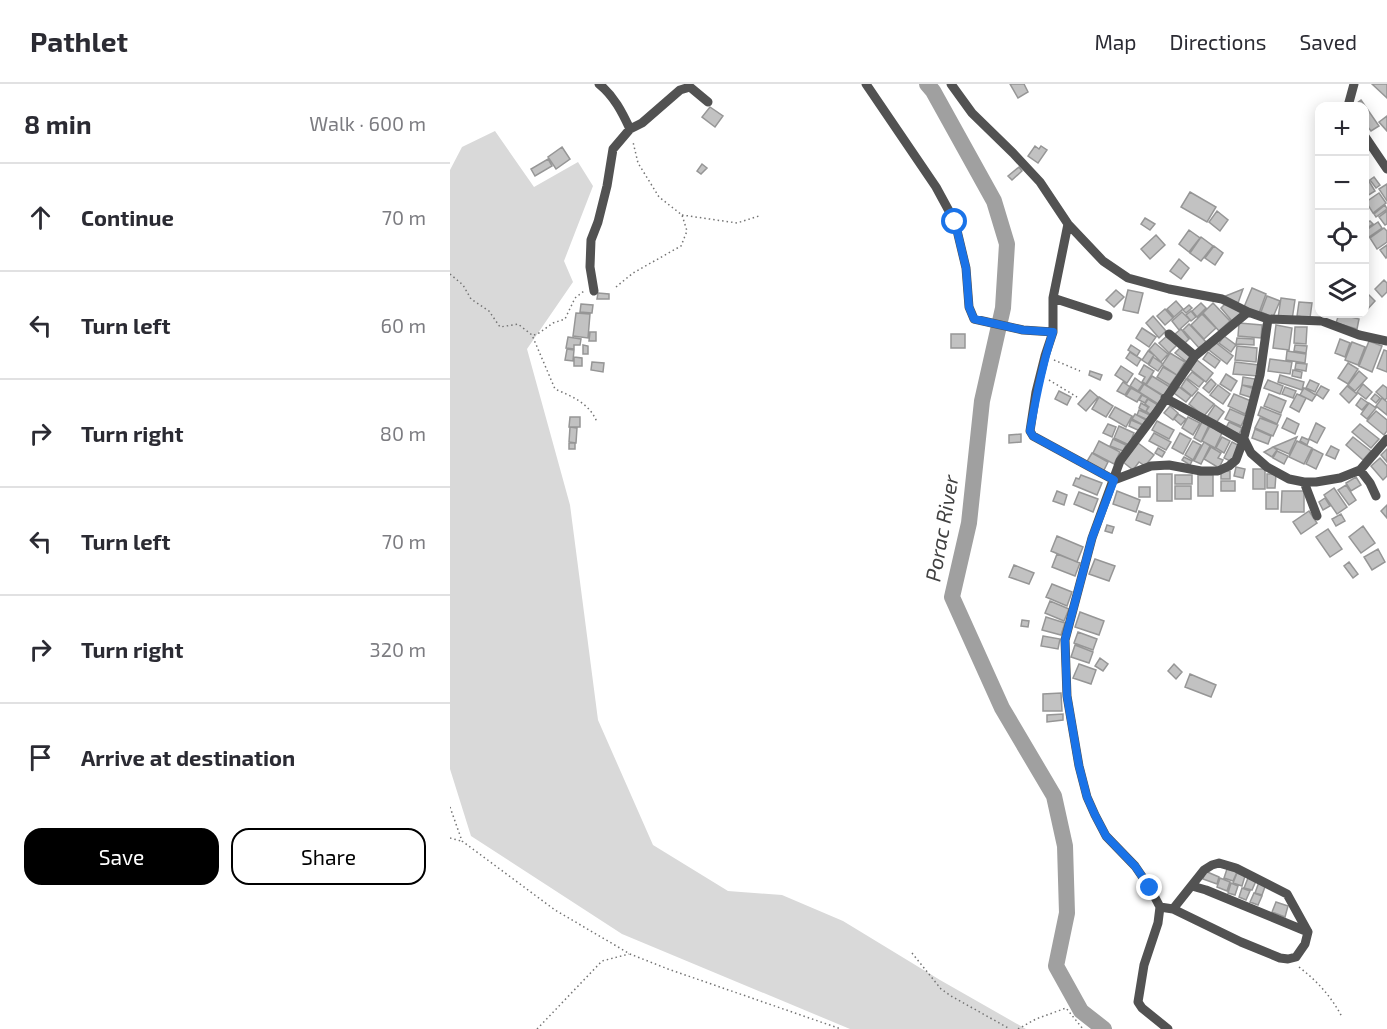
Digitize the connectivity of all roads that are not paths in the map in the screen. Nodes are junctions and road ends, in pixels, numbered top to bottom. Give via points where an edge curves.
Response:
1 (599, 84) edge
2 (866, 84) edge
3 (951, 84) edge
4 (1354, 84) edge
5 (708, 102) dead end
6 (1349, 102) edge
7 (630, 129) junction
8 (1369, 141) edge
9 (1387, 169) edge
10 (1068, 224) junction
11 (594, 291) road end
12 (1053, 298) junction
13 (1248, 312) junction
14 (1108, 316) dead end
15 (1315, 317) edge
16 (1326, 318) edge
17 (1268, 319) junction
18 (1053, 332) junction
19 (1169, 334) dead end
20 (1387, 341) edge
21 (1195, 356) junction
22 (1165, 398) junction
23 (1387, 439) edge
24 (1244, 440) junction
25 (1360, 470) junction
26 (1114, 480) junction
27 (1304, 482) junction
28 (1376, 496) dead end
29 (1317, 516) dead end
30 (1192, 886) junction
31 (1160, 907) junction
32 (1173, 909) junction
33 (1308, 932) junction
34 (1168, 1029) edge

1 - 7 street via 622,110
2 - 18 street via 936,187 955,222 974,319
3 - 10 street via 972,113 1040,182
4 - 6 street
5 - 7 street via 690,87 680,90
7 - 11 street via 613,149 591,240
8 - 9 street
10 - 12 street
10 - 13 street via 1103,261 1128,278 1222,299
12 - 14 street
12 - 18 street
13 - 17 street
13 - 21 street
15 - 17 street
16 - 20 street via 1359,335
17 - 24 street via 1260,375
18 - 26 street via 1030,431
19 - 21 street
21 - 22 street
22 - 24 street
22 - 26 street via 1120,461
23 - 25 street
24 - 26 street via 1236,460 1218,471 1151,466
24 - 27 street via 1251,453 1267,467
25 - 27 street via 1340,478
25 - 28 street
26 - 31 street via 1092,538 1065,640 1067,696 1087,797 1106,836 1135,866
27 - 29 street
30 - 32 street
30 - 33 street
30 - 33 street via 1212,865 1236,868 1287,894
31 - 32 street
31 - 34 street via 1138,1002
32 - 33 street via 1280,958 1296,957

